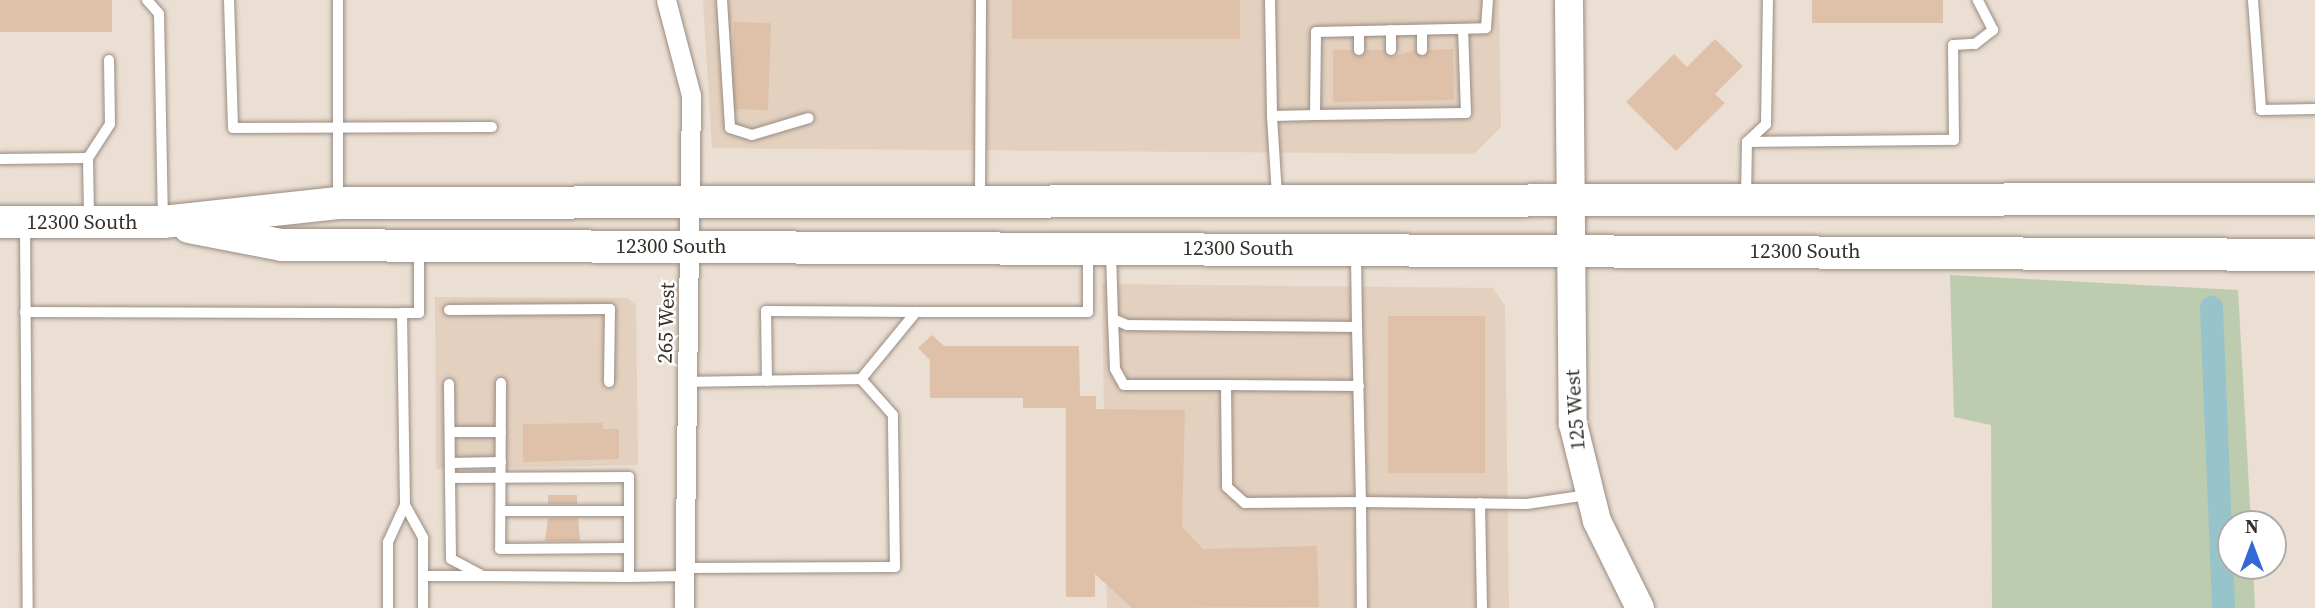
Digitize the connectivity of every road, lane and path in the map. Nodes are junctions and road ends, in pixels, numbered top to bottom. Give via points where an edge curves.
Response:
1 (147, 0) edge
2 (229, 0) edge
3 (338, 0) edge
4 (666, 0) edge
5 (722, 0) edge
6 (981, 0) edge
7 (1270, 0) edge
8 (1488, 0) edge
9 (1569, 0) edge
10 (1768, 0) edge
11 (1978, 0) edge
12 (2253, 0) edge
13 (1463, 29) junction
14 (1391, 30) junction
15 (1422, 30) junction
16 (1359, 31) junction
17 (1359, 50) dead end
18 (1391, 50) dead end
19 (1422, 50) dead end
20 (109, 60) dead end
21 (1423, 101) dead end
22 (1359, 102) dead end
23 (1392, 102) dead end
24 (2315, 109) edge
25 (1392, 114) junction
26 (1423, 114) junction
27 (1315, 115) junction
28 (1360, 115) junction
29 (1272, 116) junction
30 (809, 118) dead end
31 (492, 127) dead end
32 (338, 128) junction
33 (1747, 142) junction
34 (88, 158) junction
35 (0, 159) edge
36 (1571, 199) junction
37 (1746, 199) junction
38 (2315, 199) edge
39 (1277, 200) junction
40 (980, 201) junction
41 (338, 203) junction
42 (691, 203) junction
43 (12, 222) edge
44 (89, 222) junction
45 (163, 222) junction
46 (419, 245) junction
47 (691, 246) junction
48 (1099, 247) junction
49 (1356, 248) junction
50 (1571, 249) junction
51 (2315, 255) edge
52 (449, 310) dead end
53 (25, 312) junction
54 (916, 312) junction
55 (401, 313) junction
56 (1113, 319) junction
57 (1357, 327) junction
58 (861, 379) junction
59 (766, 381) junction
60 (687, 382) junction
61 (501, 383) dead end
62 (609, 383) dead end
63 (449, 384) dead end
64 (1226, 385) junction
65 (1359, 386) junction
66 (450, 432) junction
67 (501, 432) junction
68 (501, 462) junction
69 (450, 463) junction
70 (450, 478) junction
71 (501, 478) junction
72 (1589, 494) junction
73 (1361, 502) junction
74 (1480, 503) junction
75 (404, 505) junction
76 (501, 511) junction
77 (627, 511) junction
78 (628, 548) junction
79 (684, 572) junction
80 (423, 576) junction
81 (483, 576) junction
82 (629, 577) junction
83 (28, 608) edge
84 (388, 608) edge
85 (423, 608) edge
86 (684, 608) edge
87 (1362, 608) edge
88 (1482, 608) edge
89 (1640, 608) edge

1 - 45 lane via 159,14
2 - 32 lane via 233,128
3 - 32 lane
4 - 42 street, 265 West via 691,96
5 - 30 lane via 730,128 752,135
6 - 40 lane
7 - 29 lane
8 - 13 lane via 1486,28
9 - 36 main road, 125 West
10 - 33 lane via 1766,124
11 - 33 lane via 1993,30 1975,44 1953,45 1954,140
12 - 24 lane via 2261,110
13 - 15 lane
13 - 26 lane via 1466,113
14 - 15 lane
14 - 16 lane
14 - 18 lane
15 - 19 lane
16 - 17 lane
16 - 27 lane via 1316,32
20 - 34 lane via 110,124
21 - 26 lane
22 - 28 lane
23 - 25 lane
25 - 26 lane
25 - 28 lane
27 - 28 lane
27 - 29 lane
29 - 39 lane
31 - 32 lane
32 - 41 lane
33 - 37 lane
34 - 35 lane
34 - 44 lane
36 - 37 main road, 12300 South
36 - 39 main road, 12300 South
36 - 50 main road, 125 West
37 - 38 main road, 12300 South
39 - 40 main road, 12300 South
40 - 42 main road, 12300 South
41 - 42 main road, 12300 South
41 - 45 main road, 12300 South
42 - 47 street, 265 West
43 - 44 main road, 12300 South
43 - 53 lane
44 - 45 main road, 12300 South
45 - 46 main road, 12300 South via 282,245
46 - 47 main road, 12300 South
46 - 55 lane via 419,313
47 - 48 main road, 12300 South
47 - 60 street, 265 West
48 - 49 main road, 12300 South
48 - 54 lane via 1088,312
48 - 56 lane
49 - 50 main road, 12300 South
49 - 57 lane
50 - 51 main road, 12300 South
50 - 72 main road, 125 West via 1573,424
52 - 62 lane via 610,309
53 - 55 lane
53 - 83 lane
54 - 58 lane
54 - 59 lane via 766,311
55 - 75 lane
56 - 57 lane via 1127,325
56 - 64 lane via 1115,369 1125,385
57 - 65 lane
58 - 59 lane
58 - 79 lane via 893,415 895,567
59 - 60 lane
60 - 79 street, 265 West
61 - 67 lane
63 - 66 lane
64 - 65 lane
64 - 73 lane via 1227,487 1245,503
65 - 73 lane
66 - 67 lane
66 - 69 lane
67 - 68 lane
68 - 69 lane
68 - 71 lane
69 - 70 lane
70 - 71 lane
70 - 81 lane via 451,559
71 - 76 lane
71 - 77 lane via 629,477
72 - 74 lane
72 - 89 main road, 125 West via 1607,547
73 - 74 lane
73 - 87 lane
74 - 88 lane
75 - 80 lane via 423,538
75 - 84 lane via 388,542
76 - 77 lane
76 - 78 lane via 500,549
77 - 78 lane
78 - 82 lane
79 - 82 lane
79 - 86 street, 265 West
80 - 81 lane
80 - 85 lane
81 - 82 lane

